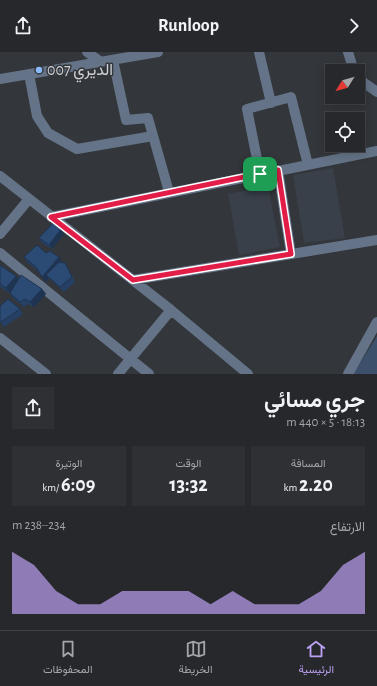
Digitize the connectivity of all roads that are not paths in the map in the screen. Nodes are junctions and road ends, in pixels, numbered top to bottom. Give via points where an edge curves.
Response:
1 (87, 52) edge
2 (158, 52) edge
3 (258, 52) edge
4 (348, 52) edge
5 (113, 60) junction
6 (101, 62) junction
7 (352, 64) edge
8 (29, 74) junction
9 (0, 78) edge
10 (365, 83) edge
11 (377, 92) edge
12 (271, 103) junction
13 (153, 136) junction
14 (377, 151) edge
15 (308, 164) junction
16 (278, 170) junction
17 (260, 174) junction
18 (0, 176) edge
19 (169, 192) junction
20 (29, 199) junction
21 (51, 217) junction
22 (0, 234) edge
23 (377, 240) edge
24 (0, 253) edge
25 (291, 254) junction
26 (133, 280) junction
27 (171, 310) junction
28 (377, 322) edge
29 (0, 338) edge
30 (131, 358) junction
31 (46, 374) edge
32 (118, 374) edge
33 (149, 374) edge
34 (248, 374) edge
35 (348, 374) edge

1 - 6 street
2 - 5 street
3 - 12 street
4 - 7 street
5 - 6 street
5 - 13 street via 126,120 148,118
6 - 8 street
8 - 9 street
8 - 13 street via 37,116 48,133 77,149
10 - 11 street
12 - 15 street via 291,98
12 - 17 street via 247,109
13 - 19 street
14 - 15 street
15 - 16 street
16 - 17 street
16 - 25 street
17 - 19 street
18 - 20 street
19 - 21 street
20 - 21 street
20 - 22 street
21 - 26 street
23 - 25 street
24 - 30 street
25 - 26 street
26 - 27 street
27 - 30 street
27 - 34 street
28 - 35 street
29 - 31 street
30 - 32 street
30 - 33 street

